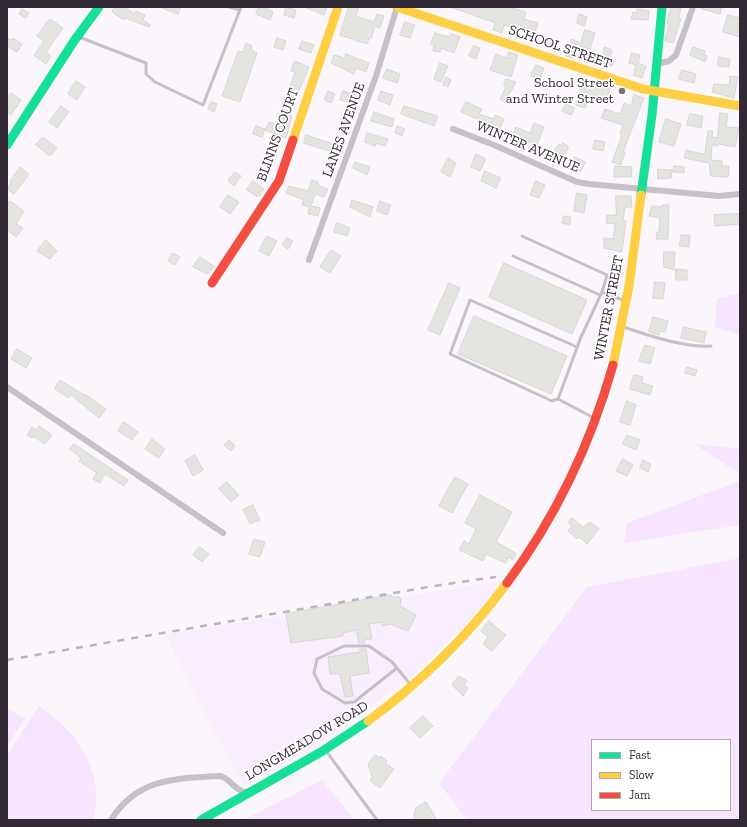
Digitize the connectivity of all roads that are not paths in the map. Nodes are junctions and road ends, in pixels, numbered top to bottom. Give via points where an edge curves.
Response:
1 (99, 7) edge
2 (229, 7) edge
3 (338, 7) edge
4 (397, 7) edge
5 (662, 7) edge
6 (693, 7) edge
7 (240, 8) edge
8 (78, 36) junction
9 (656, 64) junction
10 (654, 92) junction
11 (740, 106) edge
12 (453, 129) dead end
13 (7, 145) edge
14 (642, 188) junction
15 (740, 194) edge
16 (522, 236) dead end
17 (513, 256) dead end
18 (309, 260) dead end
19 (212, 283) dead end
20 (601, 294) junction
21 (627, 302) junction
22 (622, 326) junction
23 (711, 346) dead end
24 (577, 347) junction
25 (7, 387) edge
26 (558, 399) junction
27 (596, 419) junction
28 (223, 532) dead end
29 (502, 589) joint
30 (397, 668) junction
31 (412, 686) junction
32 (325, 750) junction
33 (249, 793) junction
34 (112, 820) edge
35 (201, 820) edge
36 (377, 820) edge

1 - 8 street
2 - 7 lane
3 - 19 street, BLINNS COURT via 279,181
4 - 10 street, SCHOOL STREET
4 - 18 street, LANES AVENUE via 376,76
5 - 9 street, WINTER STREET
6 - 9 street via 676,56 669,62
7 - 8 lane via 203,105 155,82 146,74 146,63
8 - 13 street
9 - 10 street, WINTER STREET
10 - 11 street, SCHOOL STREET
10 - 14 street, WINTER STREET
12 - 14 street, WINTER AVENUE via 577,182
14 - 15 street, WINTER AVENUE via 719,196
14 - 21 street, WINTER STREET
16 - 20 lane via 607,275
17 - 20 lane
20 - 21 lane
20 - 24 lane
21 - 22 street, WINTER STREET
22 - 23 lane via 677,342
22 - 27 street, WINTER STREET via 610,377
24 - 26 lane
24 - 26 lane via 470,300 450,354 552,401
25 - 28 street
26 - 27 lane
27 - 29 street, WINTER STREET via 578,463 548,521
29 - 31 street, LONGMEADOW ROAD via 467,633
30 - 30 lane via 369,646 344,646 317,659 314,673 322,689 345,703 354,702
30 - 31 lane
31 - 32 street, LONGMEADOW ROAD via 368,722
32 - 33 street, LONGMEADOW ROAD
32 - 36 lane
33 - 34 street via 240,792 221,776 164,781 129,798
33 - 35 street, LONGMEADOW ROAD

